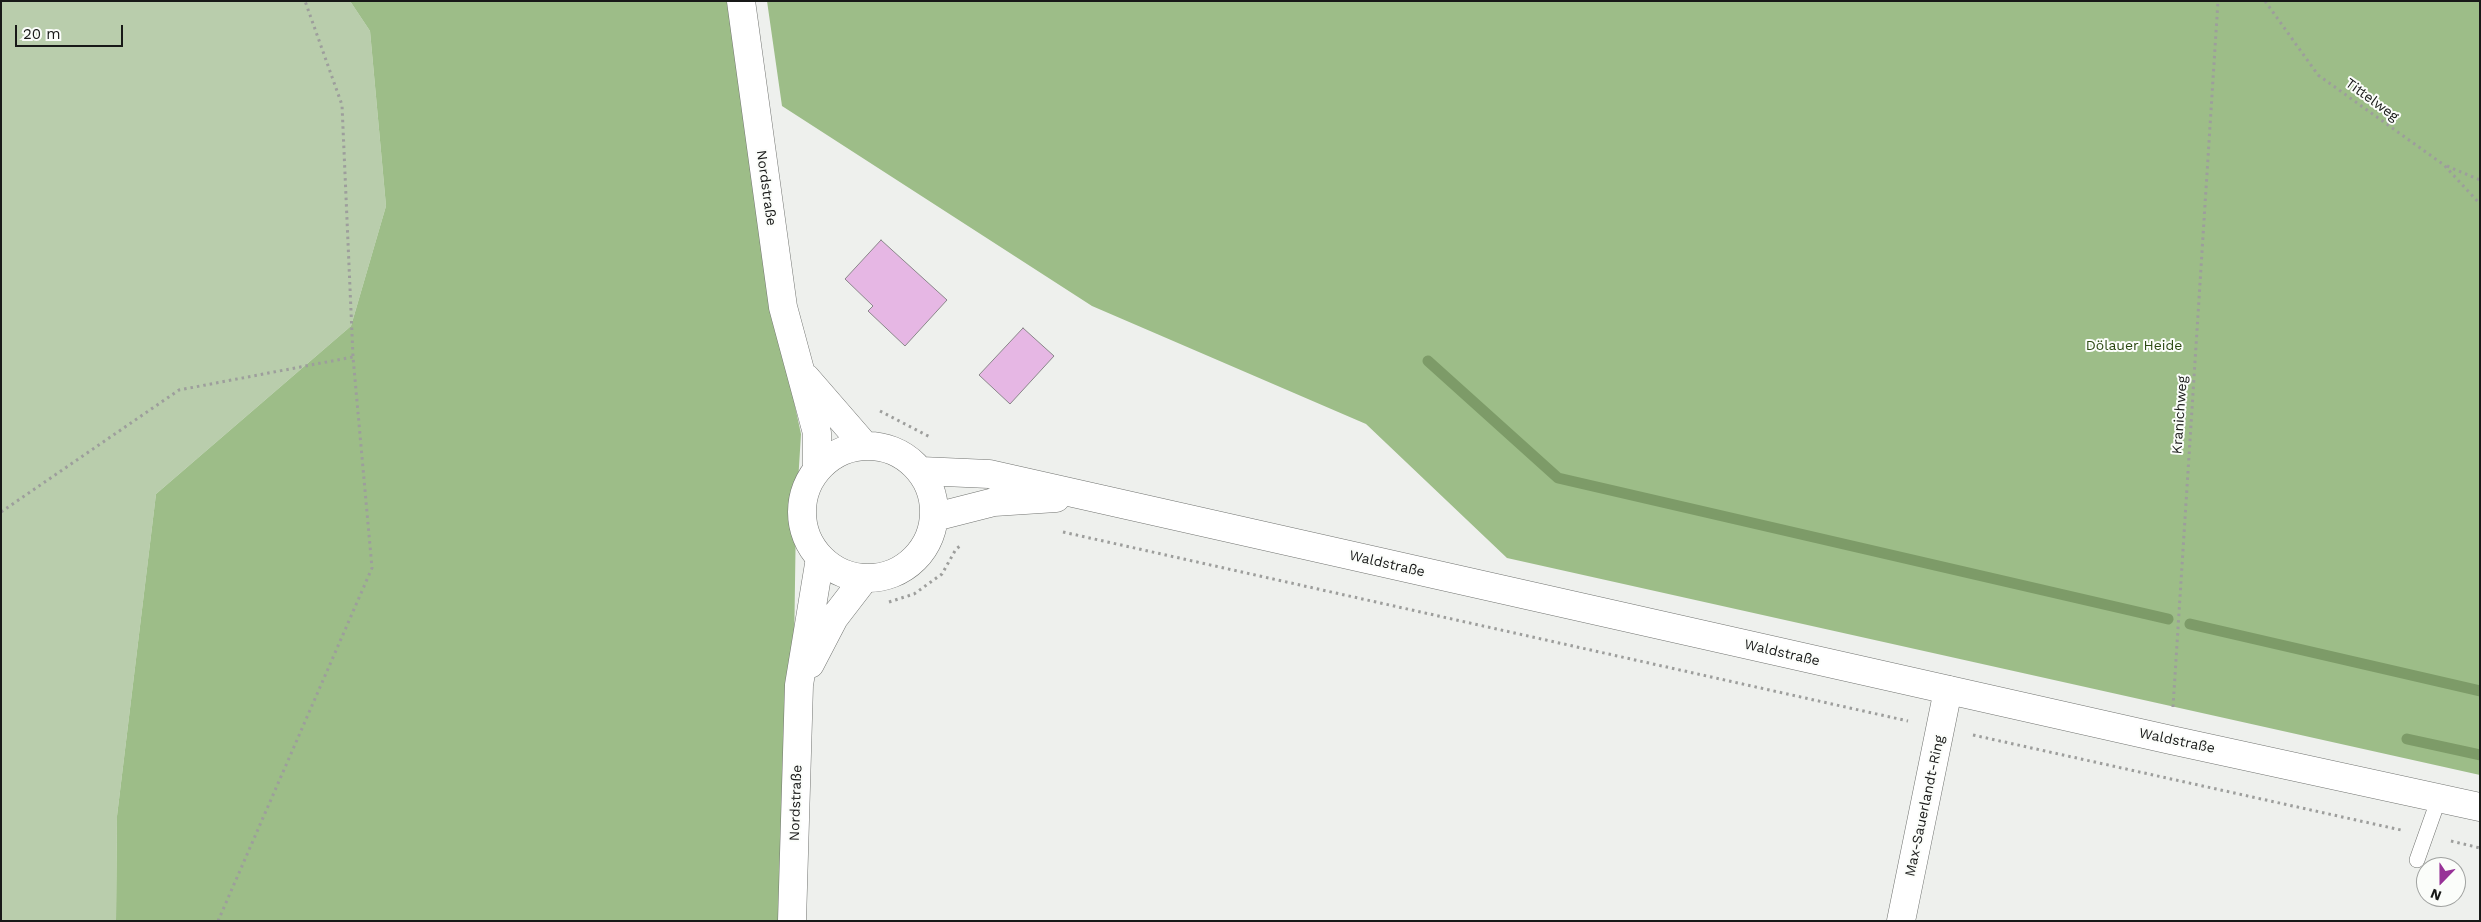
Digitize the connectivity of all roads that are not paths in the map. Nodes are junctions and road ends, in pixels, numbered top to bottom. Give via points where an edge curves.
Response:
1 (741, 1) edge
2 (802, 373) junction
3 (865, 446) junction
4 (817, 469) junction
5 (921, 471) junction
6 (1085, 496) junction
7 (935, 518) junction
8 (820, 558) junction
9 (864, 579) junction
10 (799, 685) junction
11 (1948, 690) junction
12 (2439, 798) junction
13 (2480, 807) edge
14 (2418, 857) edge
15 (792, 921) edge
16 (1902, 921) edge

1 - 2 main road, Nordstraße via 783,307
2 - 3 main road, Nordstraße
2 - 4 main road, Nordstraße via 817,433
3 - 4 main road, Nordstraße via 831,456
3 - 5 main road, Nordstraße via 886,448 905,457
4 - 8 main road, Nordstraße via 808,482 801,514 810,545
5 - 6 main road, Waldstraße via 989,474
5 - 7 main road, Nordstraße via 930,485
6 - 7 main road, Waldstraße via 994,502
6 - 11 main road, Waldstraße
7 - 9 main road, Nordstraße via 930,538 919,556 904,569 884,577
8 - 9 main road, Nordstraße via 832,569
8 - 10 main road, Nordstraße
9 - 10 main road, Nordstraße via 834,618
10 - 15 main road, Nordstraße
11 - 12 main road, Waldstraße
11 - 16 main road, Max-Sauerlandt-Ring
12 - 13 main road, Waldstraße
12 - 14 lane

